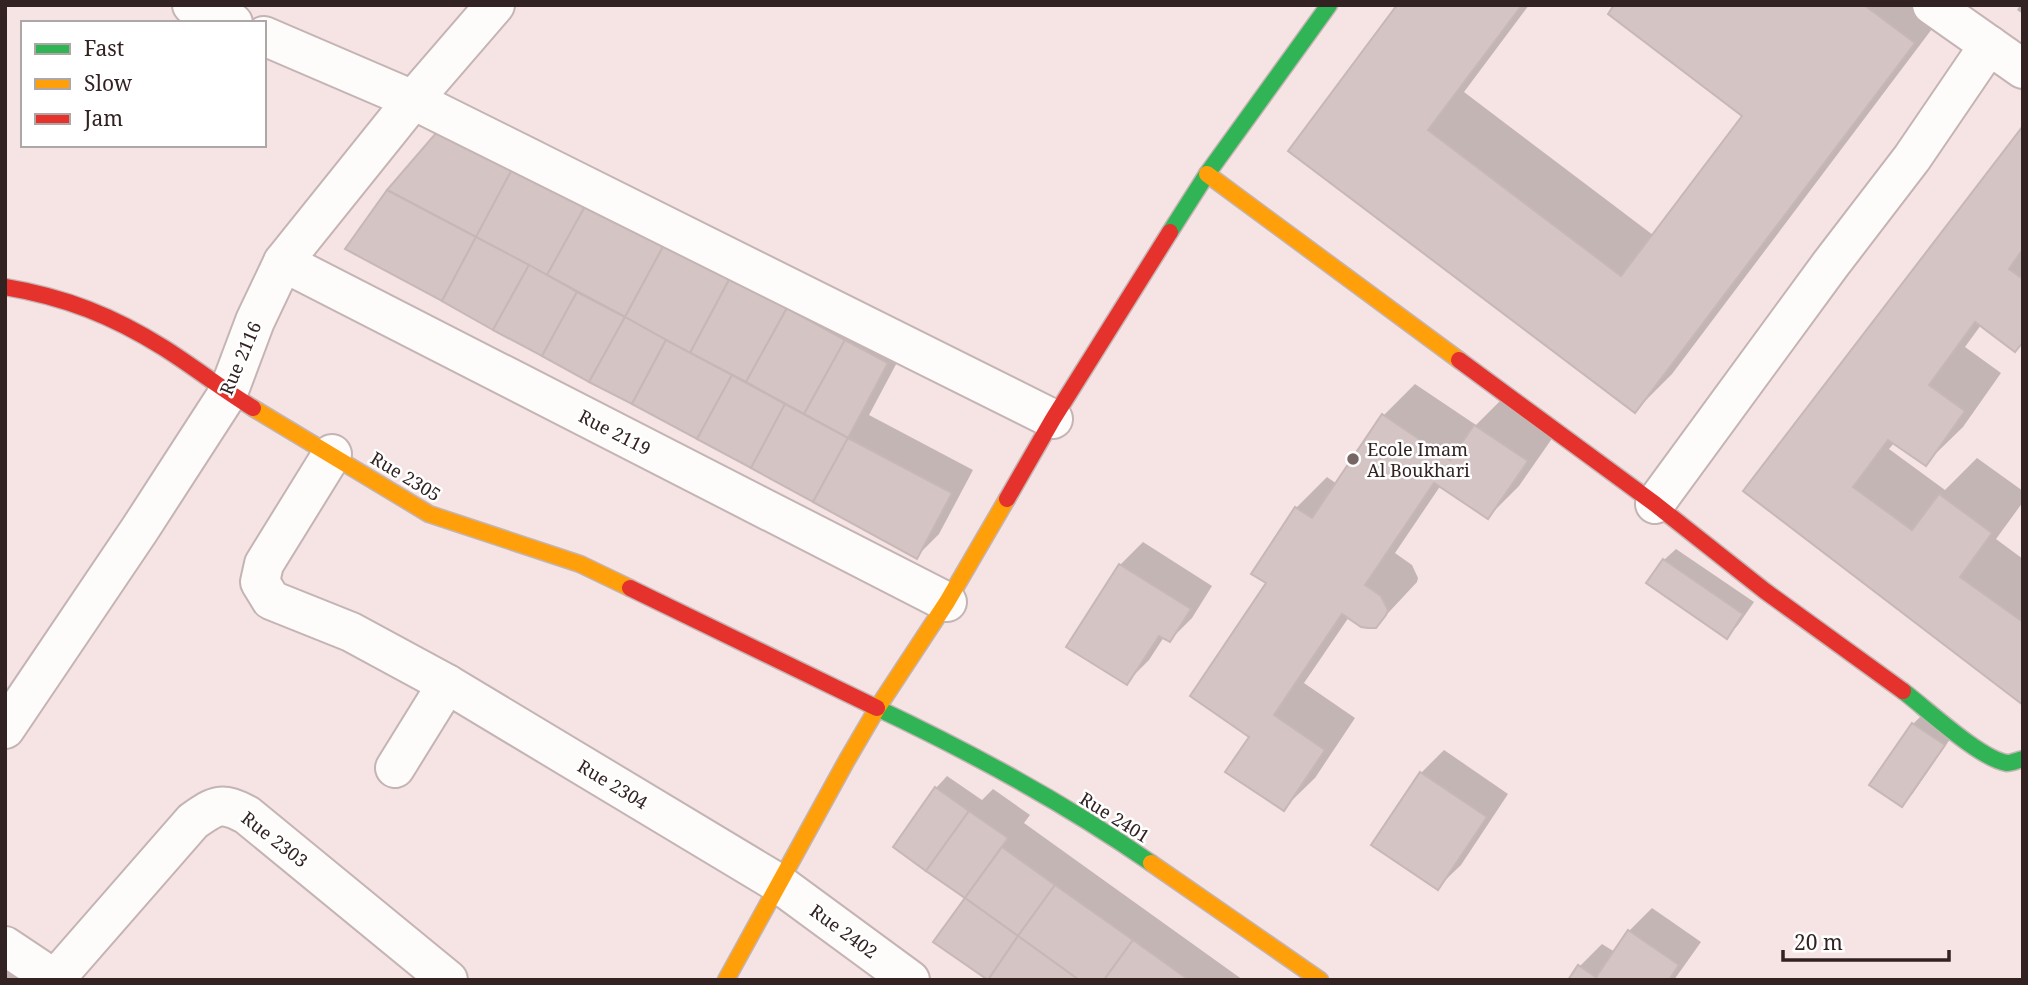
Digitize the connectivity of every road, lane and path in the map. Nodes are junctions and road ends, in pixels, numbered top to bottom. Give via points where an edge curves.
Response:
1 (192, 5) edge
2 (495, 5) edge
3 (1329, 5) edge
4 (1932, 5) edge
5 (228, 21) edge
6 (266, 37) edge
7 (1989, 45) junction
8 (2023, 69) edge
9 (413, 100) junction
10 (1207, 174) junction
11 (283, 262) junction
12 (5, 287) edge
13 (228, 393) junction
14 (1053, 419) junction
15 (332, 454) junction
16 (1655, 504) junction
17 (947, 602) junction
18 (447, 684) junction
19 (878, 707) junction
20 (5, 729) edge
21 (2023, 759) edge
22 (395, 768) dead end
23 (778, 883) junction
24 (5, 946) edge
25 (56, 980) edge
26 (448, 980) edge
27 (726, 980) edge
28 (910, 980) edge
29 (1320, 980) edge

1 - 5 street
2 - 9 street, Rue 2116
3 - 10 street
4 - 7 street
6 - 9 street
7 - 8 street
7 - 16 street via 1912,158
9 - 11 street, Rue 2116
9 - 14 street
10 - 14 street
10 - 16 street
11 - 13 street, Rue 2116
11 - 17 street, Rue 2119
12 - 13 street, Rue 2305 via 41,293 113,320 164,348
13 - 15 street, Rue 2305
13 - 20 street, Rue 2116
14 - 17 street
15 - 18 street, Rue 2304 via 264,564 262,588 271,600 351,632
15 - 19 street, Rue 2305 via 429,514 580,564
16 - 21 street via 1967,742 2008,763
17 - 19 street
18 - 22 street
18 - 23 street, Rue 2304
19 - 23 street
19 - 29 street, Rue 2401 via 1027,784 1140,855
23 - 27 street
23 - 28 street, Rue 2402
24 - 25 street
25 - 26 street, Rue 2303 via 193,821 211,808 229,806 247,815

